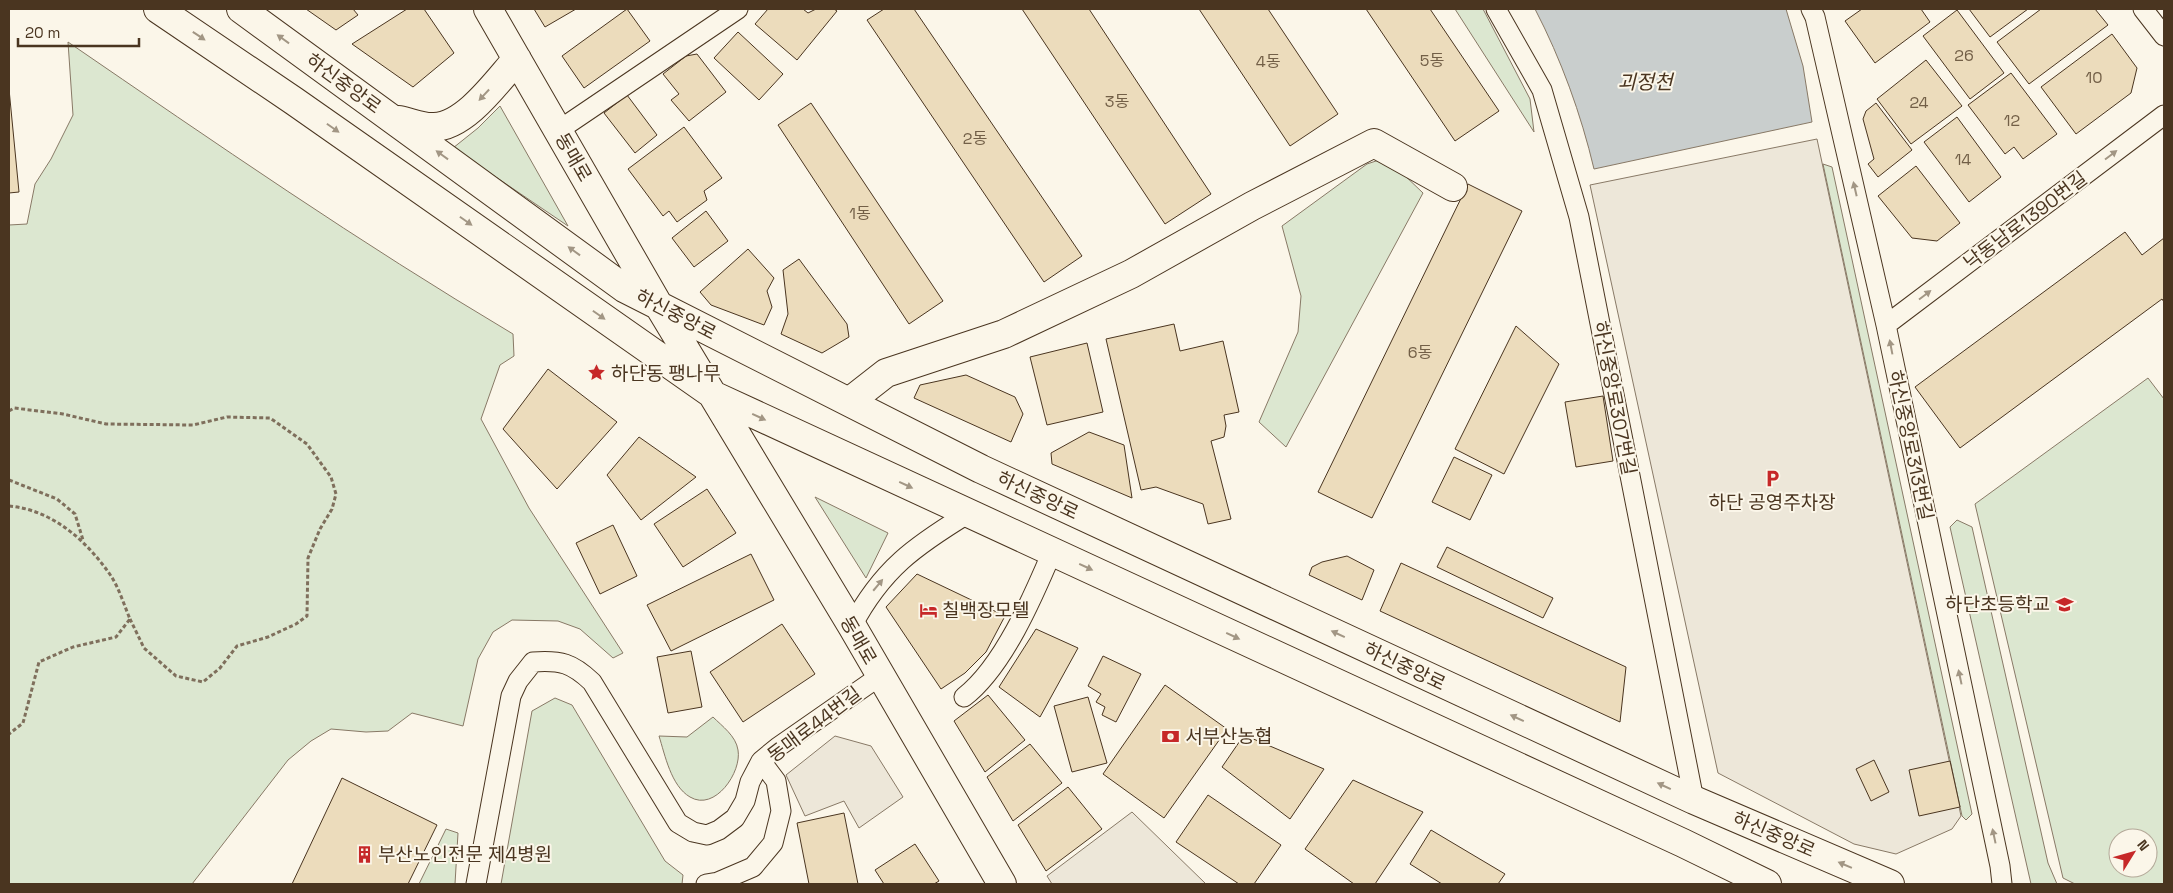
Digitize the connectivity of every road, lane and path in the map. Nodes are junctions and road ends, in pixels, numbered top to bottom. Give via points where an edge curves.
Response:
1 (158, 9) edge
2 (241, 9) edge
3 (488, 9) edge
4 (738, 9) edge
5 (1496, 9) edge
6 (1811, 9) edge
7 (2144, 9) edge
8 (2164, 36) edge
9 (517, 59) junction
10 (2164, 115) edge
11 (391, 118) junction
12 (559, 130) junction
13 (1453, 188) dead end
14 (658, 306) junction
15 (1886, 324) junction
16 (715, 396) junction
17 (854, 404) junction
18 (9, 411) edge
19 (9, 480) edge
20 (9, 506) edge
21 (969, 514) junction
22 (83, 541) junction
23 (1052, 552) junction
24 (130, 619) junction
25 (852, 626) junction
26 (880, 676) junction
27 (964, 697) dead end
28 (9, 734) edge
29 (761, 762) junction
30 (1694, 800) junction
31 (1727, 874) edge
32 (476, 884) edge
33 (706, 884) edge
34 (1002, 884) edge
35 (1767, 884) edge
36 (1890, 884) edge
37 (2002, 884) edge

1 -> 16 street, 하신중앙로
11 -> 2 street, 하신중앙로
3 - 9 street, 동매로
4 - 12 lane
5 - 30 lane, 하신중앙로307번길 via 1542,90 1579,217
15 -> 6 lane, 하신중앙로313번길
7 - 8 lane
9 -> 11 street via 455,122 434,127
9 - 12 street, 동매로
15 -> 10 lane, 낙동남로1390번길
14 -> 11 street, 하신중앙로 via 624,288
12 - 14 street, 동매로
13 - 17 street via 1374,143 1130,274 1004,334 886,373 854,398
14 - 16 street, 동매로
14 - 17 street, 하신중앙로
37 -> 15 lane, 하신중앙로313번길
16 -> 21 street, 하신중앙로
16 - 25 street, 동매로
30 -> 17 street, 하신중앙로 via 981,469
18 - 24 path via 14,408 63,414 106,424 194,425 227,417 270,418 306,444 331,477 336,494 332,509 308,558 307,616 296,624 237,646 220,668 203,682 176,676 169,670 144,648
19 - 22 path via 57,499 75,514
20 - 22 path via 22,507 50,518
21 - 23 street, 하신중앙로
25 -> 21 lane via 877,585 898,563 926,540
22 - 24 path via 112,577
23 - 27 lane via 1026,608 991,670
23 -> 31 street, 하신중앙로
24 - 28 path via 116,637 73,647 39,662 23,723
25 - 26 street, 동매로
26 - 29 lane, 동매로44번길
26 - 34 street, 동매로
29 - 32 lane via 750,782 746,801 735,818 706,835 693,832 678,823 592,682 578,668 556,660 533,662 511,696
29 - 33 lane, 동매로44번길 via 776,781 782,811 773,843 753,867
36 -> 30 street, 하신중앙로
31 - 35 street, 하신중앙로

